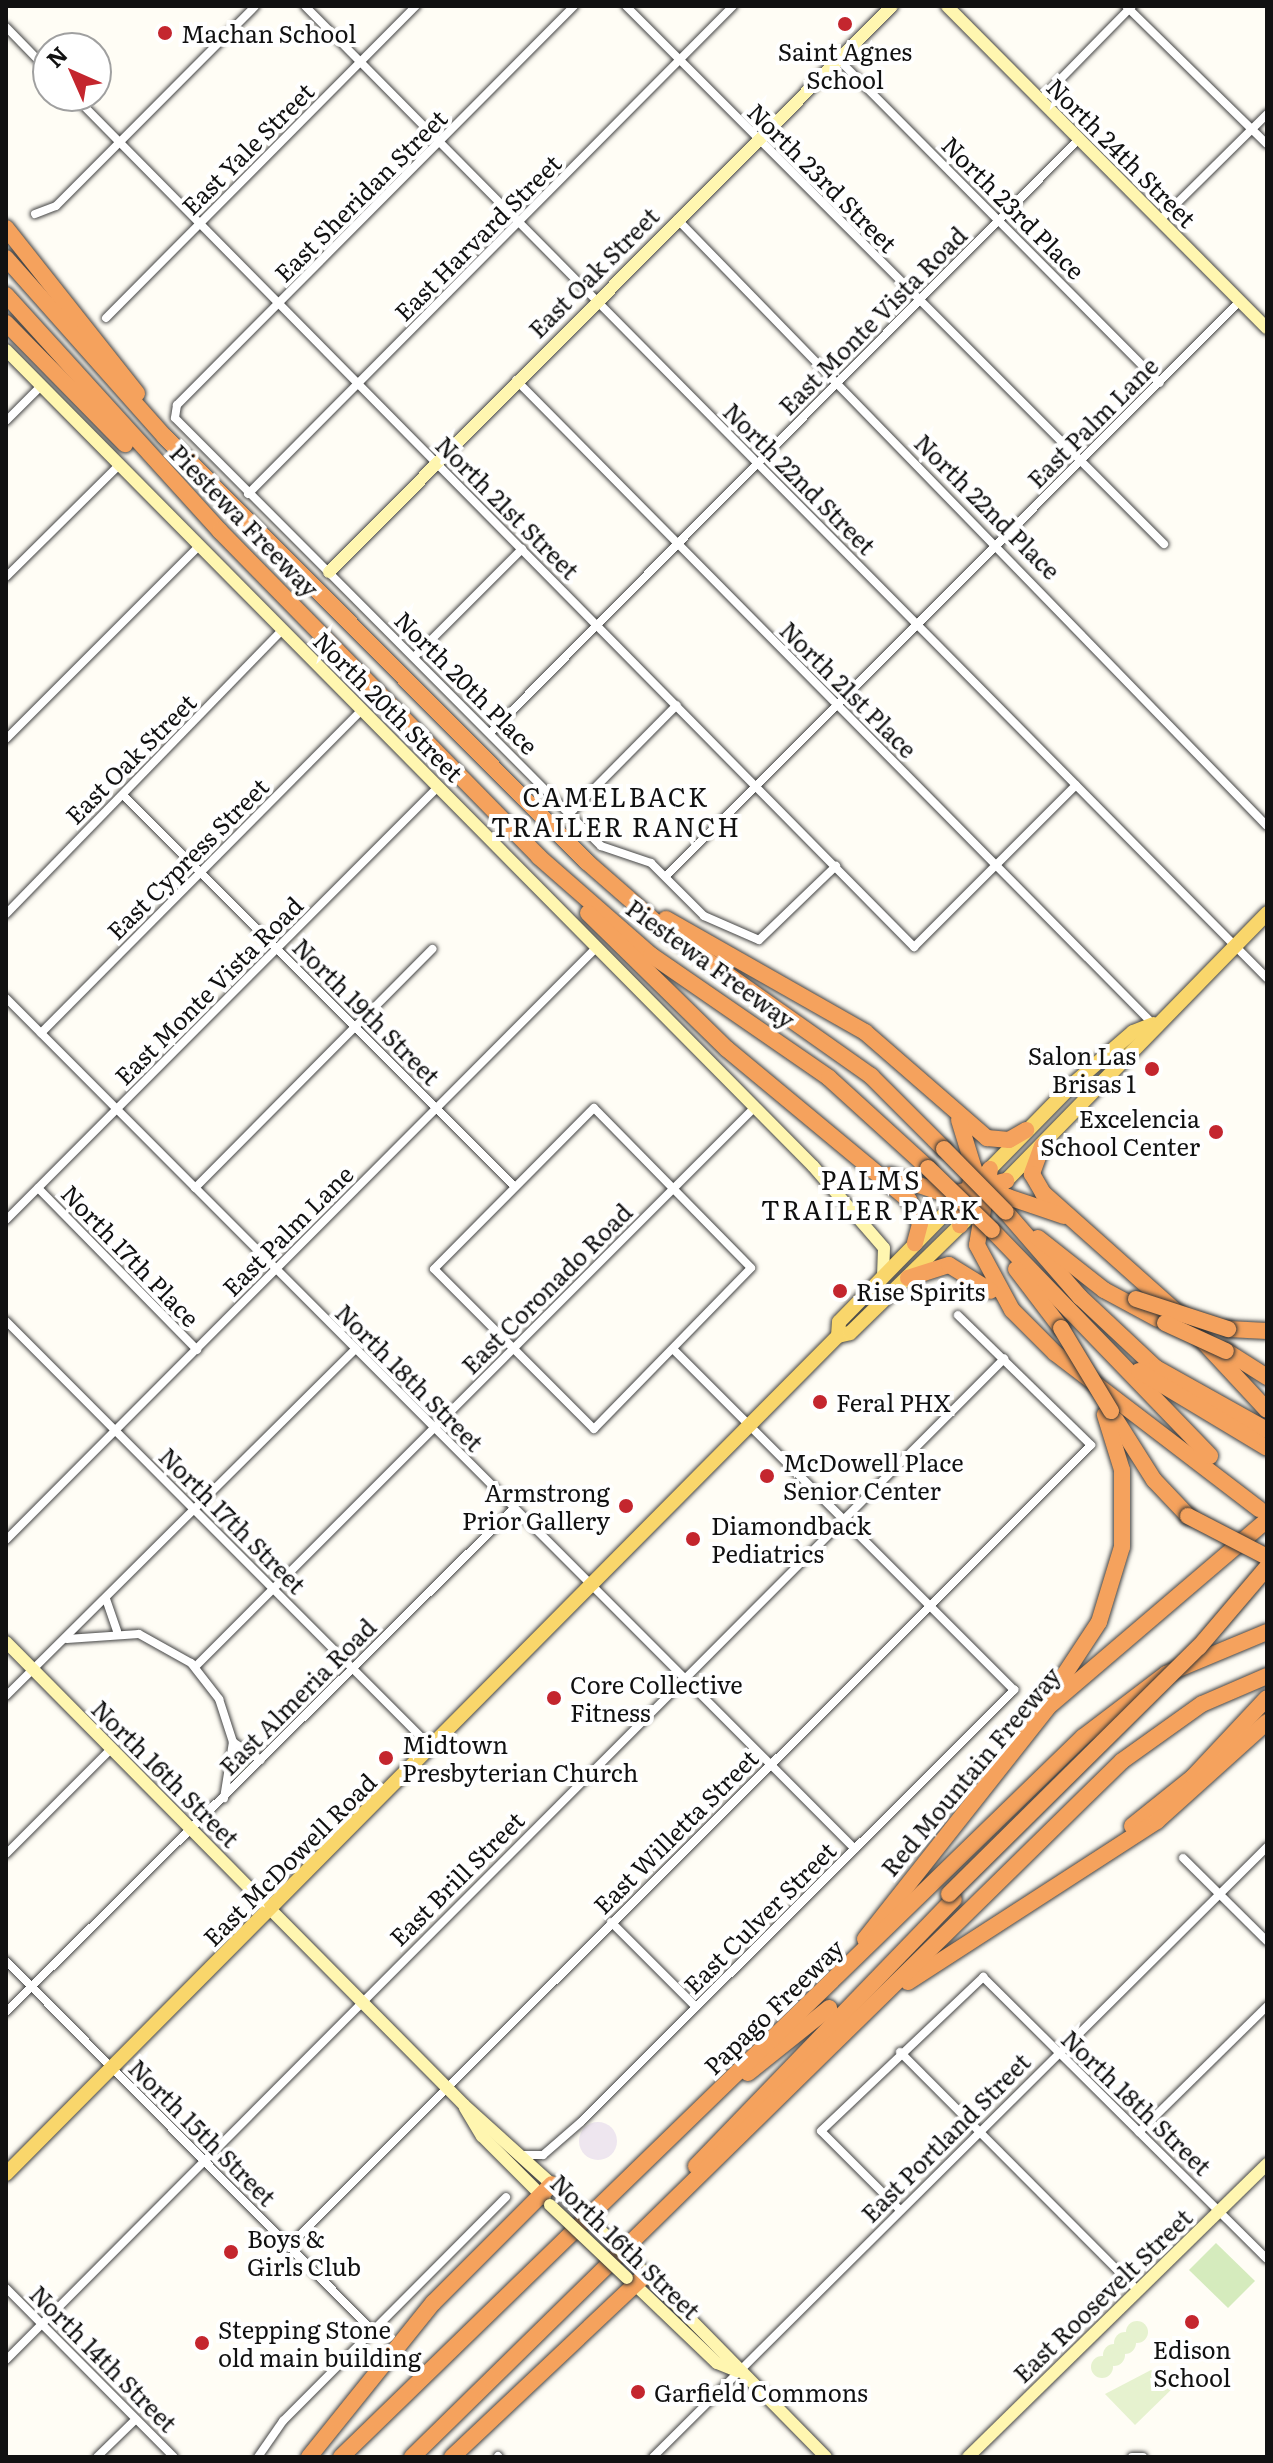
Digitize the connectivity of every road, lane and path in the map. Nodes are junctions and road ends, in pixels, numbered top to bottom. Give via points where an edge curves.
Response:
1 (255, 6) edge
2 (305, 6) edge
3 (416, 6) edge
4 (574, 6) edge
5 (626, 6) edge
6 (733, 6) edge
7 (892, 6) edge
8 (947, 6) edge
9 (1129, 7) edge
10 (6, 27) edge
11 (32, 54) edge
12 (839, 60) junction
13 (679, 61) junction
14 (360, 62) junction
15 (1040, 100) junction
16 (90, 112) edge
17 (1267, 114) edge
18 (1251, 130) junction
19 (757, 138) junction
20 (1079, 139) junction
21 (439, 142) junction
22 (120, 143) junction
23 (1267, 144) edge
24 (35, 214) dead end
25 (677, 219) junction
26 (1000, 220) junction
27 (1160, 220) junction
28 (200, 223) junction
29 (520, 223) junction
30 (6, 228) edge
31 (6, 258) edge
32 (6, 295) edge
33 (596, 300) junction
34 (1240, 301) junction
35 (918, 302) junction
36 (280, 304) junction
37 (106, 318) dead end
38 (6, 323) edge
39 (1267, 328) edge
40 (6, 350) edge
41 (516, 380) junction
42 (838, 382) junction
43 (1160, 383) junction
44 (359, 385) junction
45 (41, 386) junction
46 (174, 411) joint
47 (6, 421) edge
48 (437, 463) junction
49 (1079, 463) junction
50 (757, 464) junction
51 (119, 465) junction
52 (248, 494) junction
53 (240, 512) junction
54 (220, 531) junction
55 (1164, 544) dead end
56 (677, 545) junction
57 (997, 545) junction
58 (199, 546) junction
59 (522, 549) junction
60 (329, 572) junction
61 (6, 577) edge
62 (597, 625) junction
63 (918, 625) junction
64 (282, 630) junction
65 (414, 657) junction
66 (677, 705) junction
67 (837, 705) junction
68 (361, 711) junction
69 (490, 733) junction
70 (6, 739) edge
71 (1076, 785) junction
72 (757, 786) junction
73 (438, 787) junction
74 (123, 795) junction
75 (569, 814) junction
76 (1267, 826) edge
77 (539, 857) junction
78 (836, 866) junction
79 (995, 866) junction
80 (201, 873) junction
81 (666, 876) junction
82 (617, 890) junction
83 (1267, 913) edge
84 (6, 914) edge
85 (1234, 946) junction
86 (596, 948) junction
87 (277, 949) junction
88 (432, 949) dead end
89 (1267, 978) edge
90 (6, 998) edge
91 (1154, 1024) junction
92 (355, 1028) junction
93 (41, 1033) junction
94 (755, 1107) junction
95 (951, 1108) junction
96 (117, 1110) junction
97 (437, 1110) junction
98 (1026, 1130) junction
99 (839, 1144) junction
100 (1042, 1146) junction
101 (990, 1169) joint
102 (1006, 1181) joint
103 (515, 1187) junction
104 (38, 1188) junction
105 (195, 1188) junction
106 (673, 1188) junction
107 (973, 1197) junction
108 (1006, 1212) junction
109 (1069, 1218) junction
110 (6, 1220) edge
111 (960, 1225) joint
112 (915, 1243) junction
113 (1060, 1256) junction
114 (276, 1269) junction
115 (883, 1274) junction
116 (908, 1278) junction
117 (1053, 1303) junction
118 (1012, 1310) junction
119 (958, 1315) dead end
120 (6, 1321) edge
121 (1060, 1328) junction
122 (1267, 1331) edge
123 (838, 1336) junction
124 (515, 1348) junction
125 (356, 1349) junction
126 (673, 1349) junction
127 (197, 1350) junction
128 (1004, 1359) junction
129 (1267, 1377) edge
130 (1267, 1410) edge
131 (752, 1427) junction
132 (434, 1428) junction
133 (115, 1430) junction
134 (1267, 1430) edge
135 (1267, 1448) edge
136 (513, 1509) junction
137 (195, 1510) junction
138 (1264, 1516) edge
139 (844, 1518) junction
140 (6, 1540) edge
141 (1267, 1557) edge
142 (1267, 1567) edge
143 (1267, 1579) edge
144 (592, 1588) junction
145 (273, 1589) junction
146 (106, 1599) junction
147 (930, 1605) junction
148 (117, 1631) junction
149 (1267, 1632) edge
150 (66, 1639) junction
151 (6, 1642) edge
152 (195, 1667) junction
153 (352, 1669) junction
154 (33, 1670) junction
155 (1267, 1676) edge
156 (685, 1679) junction
157 (6, 1696) edge
158 (1267, 1698) edge
159 (1267, 1722) edge
160 (233, 1742) junction
161 (1015, 1745) junction
162 (432, 1748) junction
163 (111, 1749) junction
164 (261, 1760) junction
165 (770, 1764) junction
166 (224, 1798) junction
167 (190, 1829) junction
168 (1267, 1847) edge
169 (855, 1849) junction
170 (6, 1854) edge
171 (1183, 1858) dead end
172 (1046, 1893) junction
173 (1219, 1895) junction
174 (952, 1896) junction
175 (270, 1909) junction
176 (611, 1922) junction
177 (1267, 1941) edge
178 (6, 1961) edge
179 (838, 1976) junction
180 (31, 1986) junction
181 (882, 1996) junction
182 (361, 2002) junction
183 (1267, 2006) edge
184 (696, 2007) junction
185 (6, 2012) edge
186 (900, 2052) junction
187 (1058, 2053) junction
188 (111, 2069) junction
189 (446, 2088) junction
190 (715, 2095) junction
191 (464, 2105) junction
192 (980, 2130) junction
193 (1139, 2132) junction
194 (524, 2155) junction
195 (202, 2162) junction
196 (1267, 2164) edge
197 (6, 2174) edge
198 (551, 2194) junction
199 (506, 2197) dead end
200 (899, 2209) junction
201 (1219, 2211) junction
202 (649, 2222) junction
203 (288, 2247) junction
204 (1267, 2259) edge
205 (636, 2276) junction
206 (6, 2288) edge
207 (1138, 2291) junction
208 (42, 2324) junction
209 (373, 2331) junction
210 (6, 2360) edge
211 (737, 2371) junction
212 (136, 2419) junction
213 (817, 2454) edge
214 (97, 2457) edge
215 (174, 2457) edge
216 (258, 2457) edge
217 (309, 2457) edge
218 (341, 2457) edge
219 (412, 2457) edge
220 (452, 2457) edge
221 (653, 2457) edge
222 (968, 2457) edge

1 - 22 street
2 - 14 street, North 22nd Street
3 - 14 street, East Yale Street
4 - 21 street, East Sheridan Street
5 - 13 street, North 23rd Street
6 - 13 street, East Harvard Street
7 - 12 street, East Oak Street
8 - 15 street, North 24th Street
9 - 15 street
9 - 18 street
10 - 11 street
12 - 19 street, East Oak Street
12 - 26 street, North 23rd Place
13 - 19 street, North 23rd Street
13 - 29 street, East Harvard Street
14 - 21 street, North 22nd Street
14 - 28 street, East Yale Street
15 - 20 street, North 24th Street
16 - 22 street, North 21st Street
17 - 18 street
18 - 23 street
18 - 27 street
19 - 25 street, East Oak Street
19 - 35 street, North 23rd Street
20 - 26 street, East Monte Vista Road
20 - 27 street, North 24th Street
21 - 29 street, North 22nd Street
21 - 36 street, East Sheridan Street
22 - 24 street via 56,206
22 - 28 street, North 21st Street
25 - 33 street, East Oak Street
25 - 42 street, North 22nd Place
26 - 35 street, East Monte Vista Road
26 - 43 street, North 23rd Place
27 - 34 street, North 24th Street
28 - 36 street, North 21st Street
28 - 37 street, East Yale Street
29 - 33 street, North 22nd Street
29 - 44 street, East Harvard Street
30 - 53 highway
31 - 53 highway, Piestewa Freeway
32 - 54 highway, Piestewa Freeway
33 - 41 street, East Oak Street
33 - 50 street, North 22nd Street
34 - 39 street, North 24th Street
34 - 43 street, East Palm Lane
35 - 42 street, East Monte Vista Road
35 - 49 street, North 23rd Street
36 - 44 street, North 21st Street
36 - 46 street, East Sheridan Street
38 - 54 highway
40 - 45 street, North 20th Street
41 - 48 street, East Oak Street
41 - 56 street, North 21st Place
42 - 50 street, East Monte Vista Road
42 - 57 street, North 22nd Place
43 - 49 street, East Palm Lane
44 - 48 street, North 21st Street
44 - 52 street, East Harvard Street
45 - 47 street
45 - 51 street, North 20th Street
46 - 52 street, North 20th Place
48 - 59 street, North 21st Street
48 - 60 street, East Oak Street
49 - 55 street, North 23rd Street
49 - 57 street, East Palm Lane
50 - 56 street, East Monte Vista Road
50 - 63 street, North 22nd Street
51 - 58 street, North 20th Street
51 - 61 street
52 - 60 street, North 20th Place
53 - 82 highway, Piestewa Freeway
54 - 77 highway, Piestewa Freeway
56 - 62 street, East Monte Vista Road
56 - 67 street, North 21st Place
57 - 63 street, East Palm Lane
57 - 76 street, North 22nd Place
58 - 64 street, North 20th Street
58 - 70 street
59 - 62 street, North 21st Street
59 - 65 street
60 - 65 street, North 20th Place
62 - 66 street, North 21st Street
62 - 69 street, East Monte Vista Road
63 - 67 street, East Palm Lane
63 - 71 street, North 22nd Street
64 - 68 street, North 20th Street
64 - 74 street, East Oak Street
65 - 69 street, North 20th Place
66 - 72 street, North 21st Street
66 - 75 street
67 - 72 street, East Palm Lane
67 - 79 street, North 21st Place
68 - 73 street, North 20th Street
68 - 80 street, East Cypress Street
69 - 75 street, North 20th Place
71 - 79 street
71 - 85 street, North 22nd Street
72 - 78 street, North 21st Street
72 - 81 street, East Palm Lane
73 - 86 street, North 20th Street
73 - 87 street, East Monte Vista Road
74 - 80 street, North 19th Street
74 - 84 street, East Oak Street
75 - 81 street, North 20th Place via 601,846 639,857
77 - 99 highway via 651,977
77 - 117 highway, Piestewa Freeway, bridge via 651,955 829,1078 992,1230
78 - 79 street, North 21st Street via 914,947
78 - 81 street, North 20th Place via 759,940 704,916
79 - 91 street, North 21st Place
80 - 87 street, North 19th Street
80 - 93 street, East Cypress Street
82 - 95 highway via 865,1032
82 - 108 highway, Piestewa Freeway, bridge via 855,1063
83 - 85 main road
85 - 89 street, North 22nd Street
85 - 91 main road
86 - 94 street, North 20th Street
86 - 97 street, East Palm Lane
87 - 92 street, North 19th Street
87 - 96 street, East Monte Vista Road
88 - 92 street
90 - 93 street, North 18th Street
91 - 98 main road via 1119,1043
91 - 100 main road via 1143,1045
92 - 97 street, North 19th Street
92 - 105 street
93 - 96 street, North 18th Street
94 - 106 street, East Coronado Road
94 - 115 street, North 20th Street via 871,1229 888,1255
95 - 98 highway via 993,1141
95 - 107 highway via 971,1147
96 - 104 street, East Monte Vista Road
96 - 105 street, North 18th Street
97 - 103 street, North 19th Street
97 - 114 street, East Palm Lane
98 - 101 main road
99 - 107 highway via 916,1189
99 - 112 highway via 915,1207
100 - 102 main road
100 - 109 highway via 1033,1166 1035,1183
101 - 107 highway
102 - 107 highway
103 - 106 street via 594,1108
103 - 124 street via 434,1269
104 - 110 street, East Monte Vista Road
104 - 127 street, North 17th Place
105 - 114 street, North 18th Street
106 - 124 street, East Coronado Road
106 - 126 street via 751,1268
107 - 109 highway
107 - 111 highway
107 - 112 main road, East McDowell Road
107 - 118 highway via 979,1256
108 - 113 highway
108 - 134 highway, Piestewa Freeway via 1156,1368
109 - 130 highway via 1164,1296
111 - 116 main road, East McDowell Road
112 - 115 main road, East McDowell Road
113 - 122 highway, bridge via 1136,1299 1228,1329
113 - 129 highway, bridge via 1158,1319
114 - 125 street, North 18th Street
114 - 127 street, East Palm Lane
115 - 123 main road, East McDowell Road via 839,1322
116 - 118 highway via 958,1267
116 - 123 main road, East McDowell Road
117 - 121 highway
117 - 135 highway via 1150,1381
117 - 138 highway
118 - 138 highway via 1055,1353
119 - 128 street
120 - 133 street, North 17th Street
121 - 141 highway, bridge via 1170,1499 1211,1532
121 - 161 highway, bridge via 1115,1442 1125,1507 1118,1566 1099,1622
123 - 131 main road, East McDowell Road
124 - 126 street via 594,1429
124 - 132 street, East Coronado Road
125 - 132 street, North 18th Street
125 - 137 street
126 - 131 street
127 - 133 street, East Palm Lane
128 - 139 street, East Brill Street
128 - 147 street, East Willetta Street via 1091,1445
131 - 139 street
131 - 144 main road, East McDowell Road
132 - 136 street, North 18th Street
132 - 145 street, East Coronado Road
133 - 137 street, North 17th Street
133 - 140 street, East Palm Lane
136 - 144 street, North 18th Street
136 - 153 street, East Almeria Road
137 - 145 street, North 17th Street
137 - 146 street
138 - 161 highway, Red Mountain Freeway via 1243,1540 1104,1653
139 - 147 street
139 - 156 street, East Brill Street
142 - 174 highway, bridge via 1181,1665
143 - 174 highway, bridge via 1131,1728
144 - 156 street, North 18th Street
144 - 162 main road, East McDowell Road
145 - 152 street, East Coronado Road
145 - 153 street, North 17th Street
146 - 148 street
146 - 150 street
147 - 165 street, East Willetta Street
147 - 169 street, East Culver Street via 1014,1690
148 - 150 street
148 - 152 street via 153,1639
149 - 179 highway, Papago Freeway via 1166,1674 1127,1700
150 - 154 street
151 - 154 street, North 16th Street
152 - 160 street via 219,1699
153 - 162 street, North 17th Street
153 - 164 street, East Almeria Road
154 - 157 street
154 - 163 street, North 16th Street
155 - 181 highway via 1202,1704 1122,1761
156 - 165 street, North 18th Street
156 - 182 street, East Brill Street
158 - 172 highway via 1193,1777
159 - 172 highway via 1157,1821
160 - 164 street
160 - 166 street
161 - 179 highway, Red Mountain Freeway
162 - 175 main road, East McDowell Road
163 - 167 street, North 16th Street
163 - 170 street
164 - 166 street, East Almeria Road
165 - 169 street, North 18th Street
165 - 176 street, East Willetta Street
166 - 167 street, East Almeria Road
167 - 175 street, North 16th Street
167 - 180 street, East Almeria Road
168 - 173 street, East Portland Street
169 - 184 street, East Culver Street
171 - 173 street
172 - 181 highway
173 - 177 street
173 - 187 street, East Portland Street
174 - 190 highway via 780,2053
174 - 202 highway
175 - 182 street, North 16th Street
175 - 188 main road, East McDowell Road
176 - 184 street
176 - 189 street, East Willetta Street
178 - 180 street, North 15th Street
179 - 190 highway, Papago Freeway
180 - 185 street, East Almeria Road
180 - 188 street, North 15th Street
181 - 202 highway
182 - 189 street, North 16th Street
182 - 195 street, East Brill Street
183 - 193 street
184 - 194 street, East Culver Street via 547,2152
186 - 187 street, North 18th Street via 978,1977
186 - 192 street
186 - 200 street via 821,2131
187 - 192 street, East Portland Street
187 - 193 street, North 18th Street
188 - 195 street, North 15th Street
188 - 197 main road, East McDowell Road
189 - 191 street, North 16th Street
189 - 203 street, East Willetta Street
190 - 218 highway, Papago Freeway
191 - 194 street, North 16th Street
191 - 198 street, North 16th Street via 482,2136
192 - 200 street, East Portland Street
192 - 207 street
193 - 201 street, North 18th Street
194 - 198 street, North 16th Street
195 - 203 street, North 15th Street
195 - 208 street, East Brill Street
196 - 201 street, East Roosevelt Street
198 - 205 street, North 16th Street, bridge
198 - 217 highway via 433,2303
199 - 209 street
200 - 211 street, East Portland Street
201 - 204 street, North 18th Street
201 - 207 street, East Roosevelt Street
202 - 219 highway
203 - 209 street, North 15th Street
205 - 211 street, North 16th Street via 717,2363
205 - 220 highway
206 - 208 street, North 14th Street
207 - 222 street, East Roosevelt Street
208 - 210 street, East Brill Street
208 - 212 street, North 14th Street
209 - 216 street via 274,2431
211 - 213 street, North 16th Street
211 - 221 street, East Portland Street
212 - 214 street
212 - 215 street, North 14th Street

